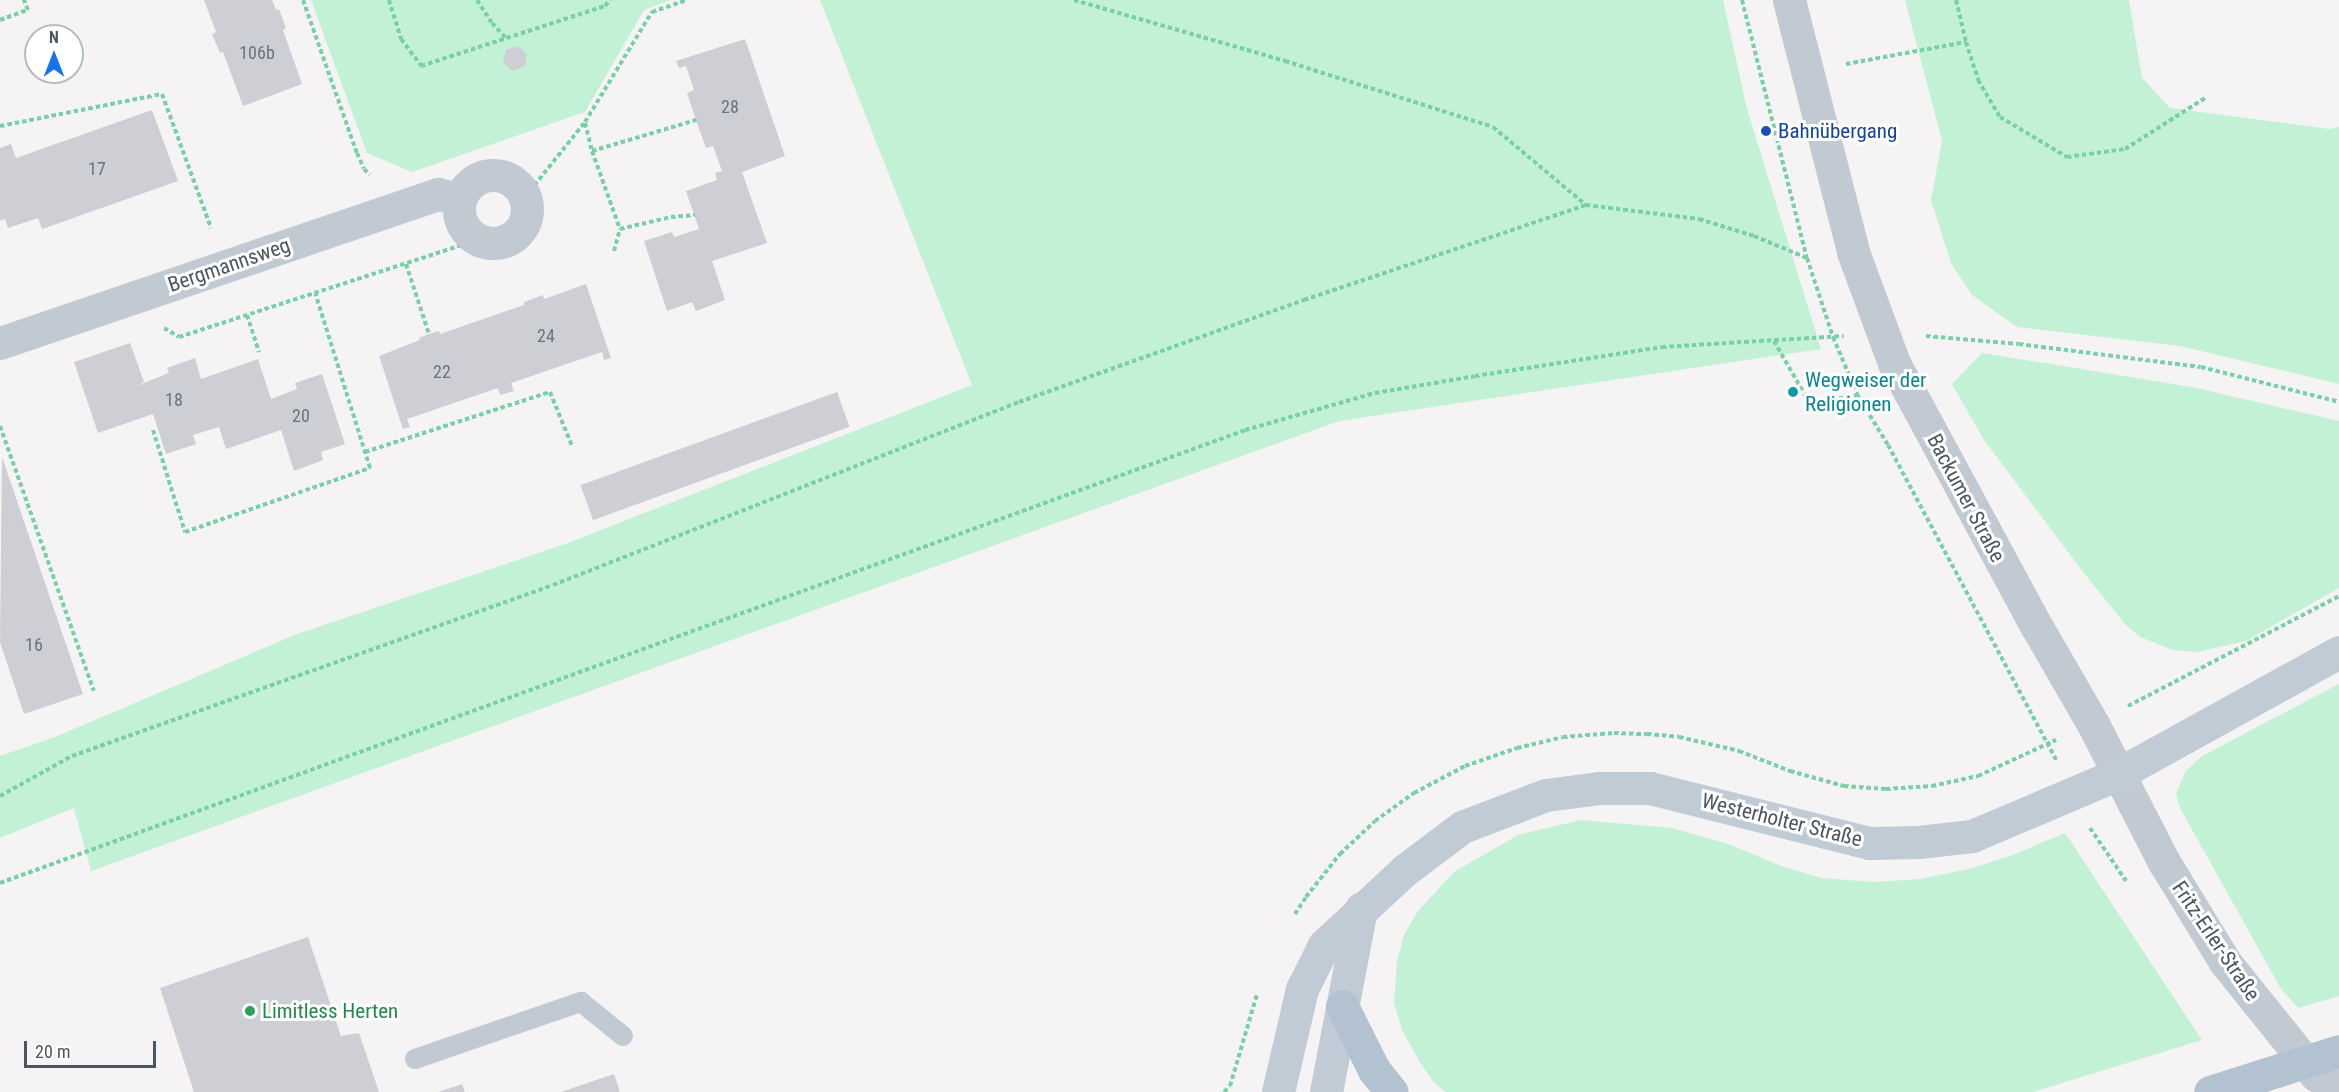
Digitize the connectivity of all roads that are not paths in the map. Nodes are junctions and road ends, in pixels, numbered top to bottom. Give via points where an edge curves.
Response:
1 (1789, 0) edge
2 (459, 199) junction
3 (0, 343) edge
4 (2339, 652) edge
5 (2118, 774) junction
6 (1361, 908) junction
7 (1342, 1006) junction
8 (623, 1036) dead end
9 (2339, 1051) edge
10 (415, 1059) dead end
11 (2339, 1089) edge
12 (1278, 1092) edge
13 (1326, 1092) edge
14 (1392, 1092) edge
15 (2210, 1092) edge

1 - 5 street, Backumer Straße via 1853,252 1894,363
2 - 2 street via 472,181 484,175 508,177 525,197 526,218 521,229 501,243 478,240 461,224
2 - 3 street, Bergmannsweg via 438,194
4 - 5 street, Westerholter Straße
5 - 6 street, Westerholter Straße via 1972,836 1919,842 1869,843 1650,788 1546,795 1462,827
5 - 11 street, Fritz-Erler-Straße via 2164,862 2224,962 2316,1075
6 - 7 street
6 - 12 street, Westerholter Straße via 1324,945 1302,990
7 - 13 street
7 - 14 main road via 1374,1070
8 - 10 lane via 581,1002
9 - 15 main road, bridge

